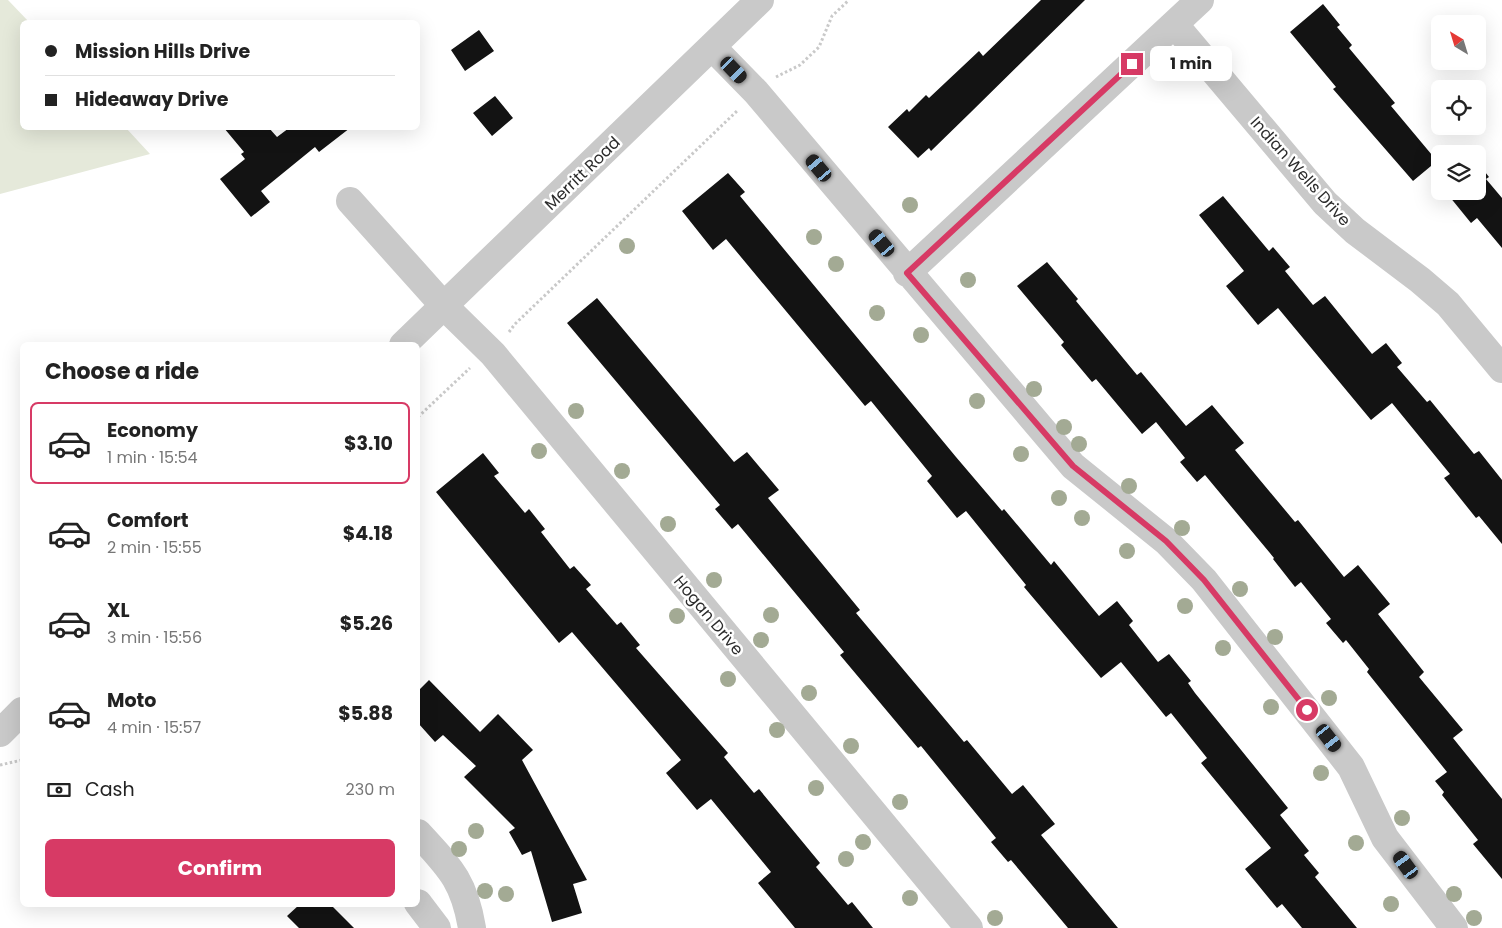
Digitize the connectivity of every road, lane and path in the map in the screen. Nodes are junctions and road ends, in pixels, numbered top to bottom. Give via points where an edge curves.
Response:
1 (760, 0) edge
2 (848, 0) edge
3 (1200, 0) edge
4 (1175, 24) junction
5 (712, 47) junction
6 (770, 79) dead end
7 (742, 106) dead end
8 (350, 201) dead end
9 (907, 273) junction
10 (444, 306) junction
11 (506, 337) dead end
12 (406, 342) edge
13 (475, 363) dead end
14 (1502, 369) edge
15 (420, 415) edge
16 (20, 713) edge
17 (0, 733) edge
18 (20, 761) edge
19 (0, 766) edge
20 (420, 835) edge
21 (420, 906) edge
22 (437, 928) edge
23 (472, 928) edge
24 (969, 928) edge
25 (1454, 928) edge

1 - 5 street, Merritt Road
2 - 6 path via 832,16 819,47 800,65
3 - 4 street
4 - 9 street
4 - 14 street, Indian Wells Drive via 1325,203 1355,231 1448,304
5 - 9 street via 756,92
5 - 10 street, Merritt Road
7 - 11 path via 515,324
8 - 10 street, Hogan Drive
9 - 25 street via 1073,466 1166,541 1204,580 1351,767 1386,838
10 - 12 street, Merritt Road
10 - 24 street, Hogan Drive via 493,354
13 - 15 path
16 - 17 street
18 - 19 path
20 - 23 street via 451,868 467,900
21 - 22 street

